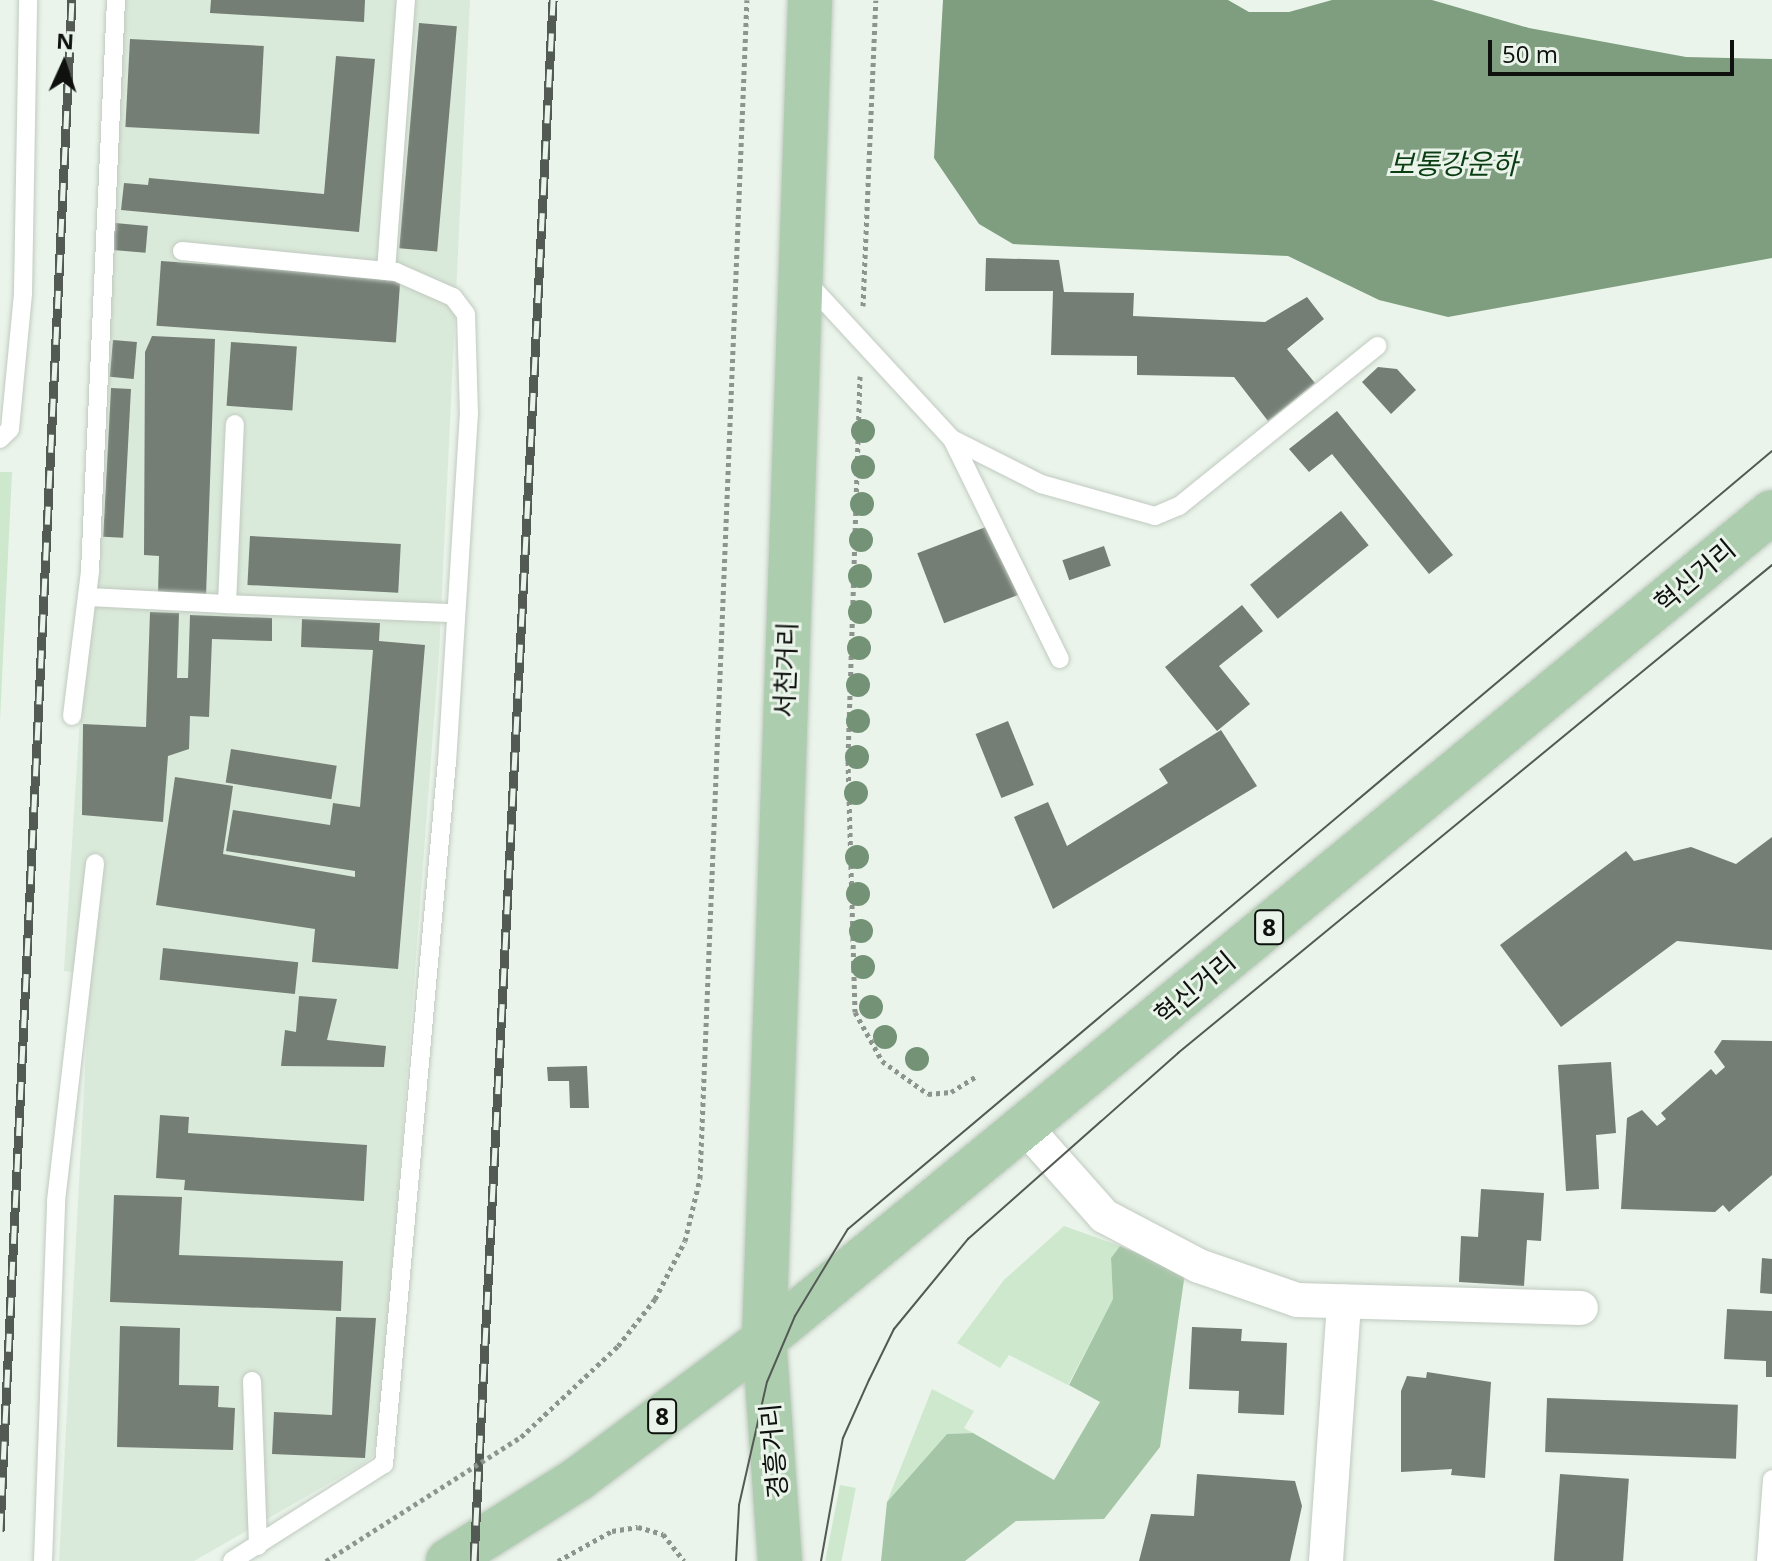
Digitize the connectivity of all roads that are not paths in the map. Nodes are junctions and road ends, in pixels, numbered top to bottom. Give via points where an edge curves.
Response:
1 (28, 0) edge
2 (116, 0) edge
3 (406, 0) edge
4 (810, 0) edge
5 (182, 251) dead end
6 (386, 271) junction
7 (800, 274) junction
8 (1377, 346) dead end
9 (235, 424) dead end
10 (0, 439) edge
11 (952, 439) junction
12 (1772, 512) edge
13 (88, 597) junction
14 (227, 604) junction
15 (452, 613) junction
16 (1060, 659) dead end
17 (72, 716) dead end
18 (95, 863) dead end
19 (1026, 1128) junction
20 (1344, 1302) junction
21 (1581, 1308) dead end
22 (764, 1340) junction
23 (252, 1381) dead end
24 (1772, 1479) edge
25 (258, 1546) junction
26 (43, 1561) edge
27 (232, 1561) edge
28 (448, 1561) edge
29 (780, 1561) edge
30 (1326, 1561) edge
31 (1766, 1561) edge

1 - 10 lane via 23,293 10,429
2 - 13 lane
3 - 6 lane
4 - 7 main road, 서천거리
5 - 6 lane
6 - 15 lane via 453,297 466,314 469,413
7 - 11 lane
7 - 22 main road, 서천거리
8 - 11 lane via 1179,506 1155,516 1041,484
9 - 14 lane
11 - 16 lane
12 - 19 main road, 혁신거리 / 8
13 - 14 lane
13 - 17 lane
14 - 15 lane
15 - 25 lane via 447,761 384,1464
18 - 26 lane via 56,1201
19 - 20 street via 1104,1216 1199,1266 1297,1300
19 - 22 main road, 혁신거리 / 8
20 - 21 street
20 - 30 street
22 - 28 main road, 8 via 559,1491
22 - 29 main road, 경흥거리
23 - 25 lane
24 - 31 lane
25 - 27 lane

